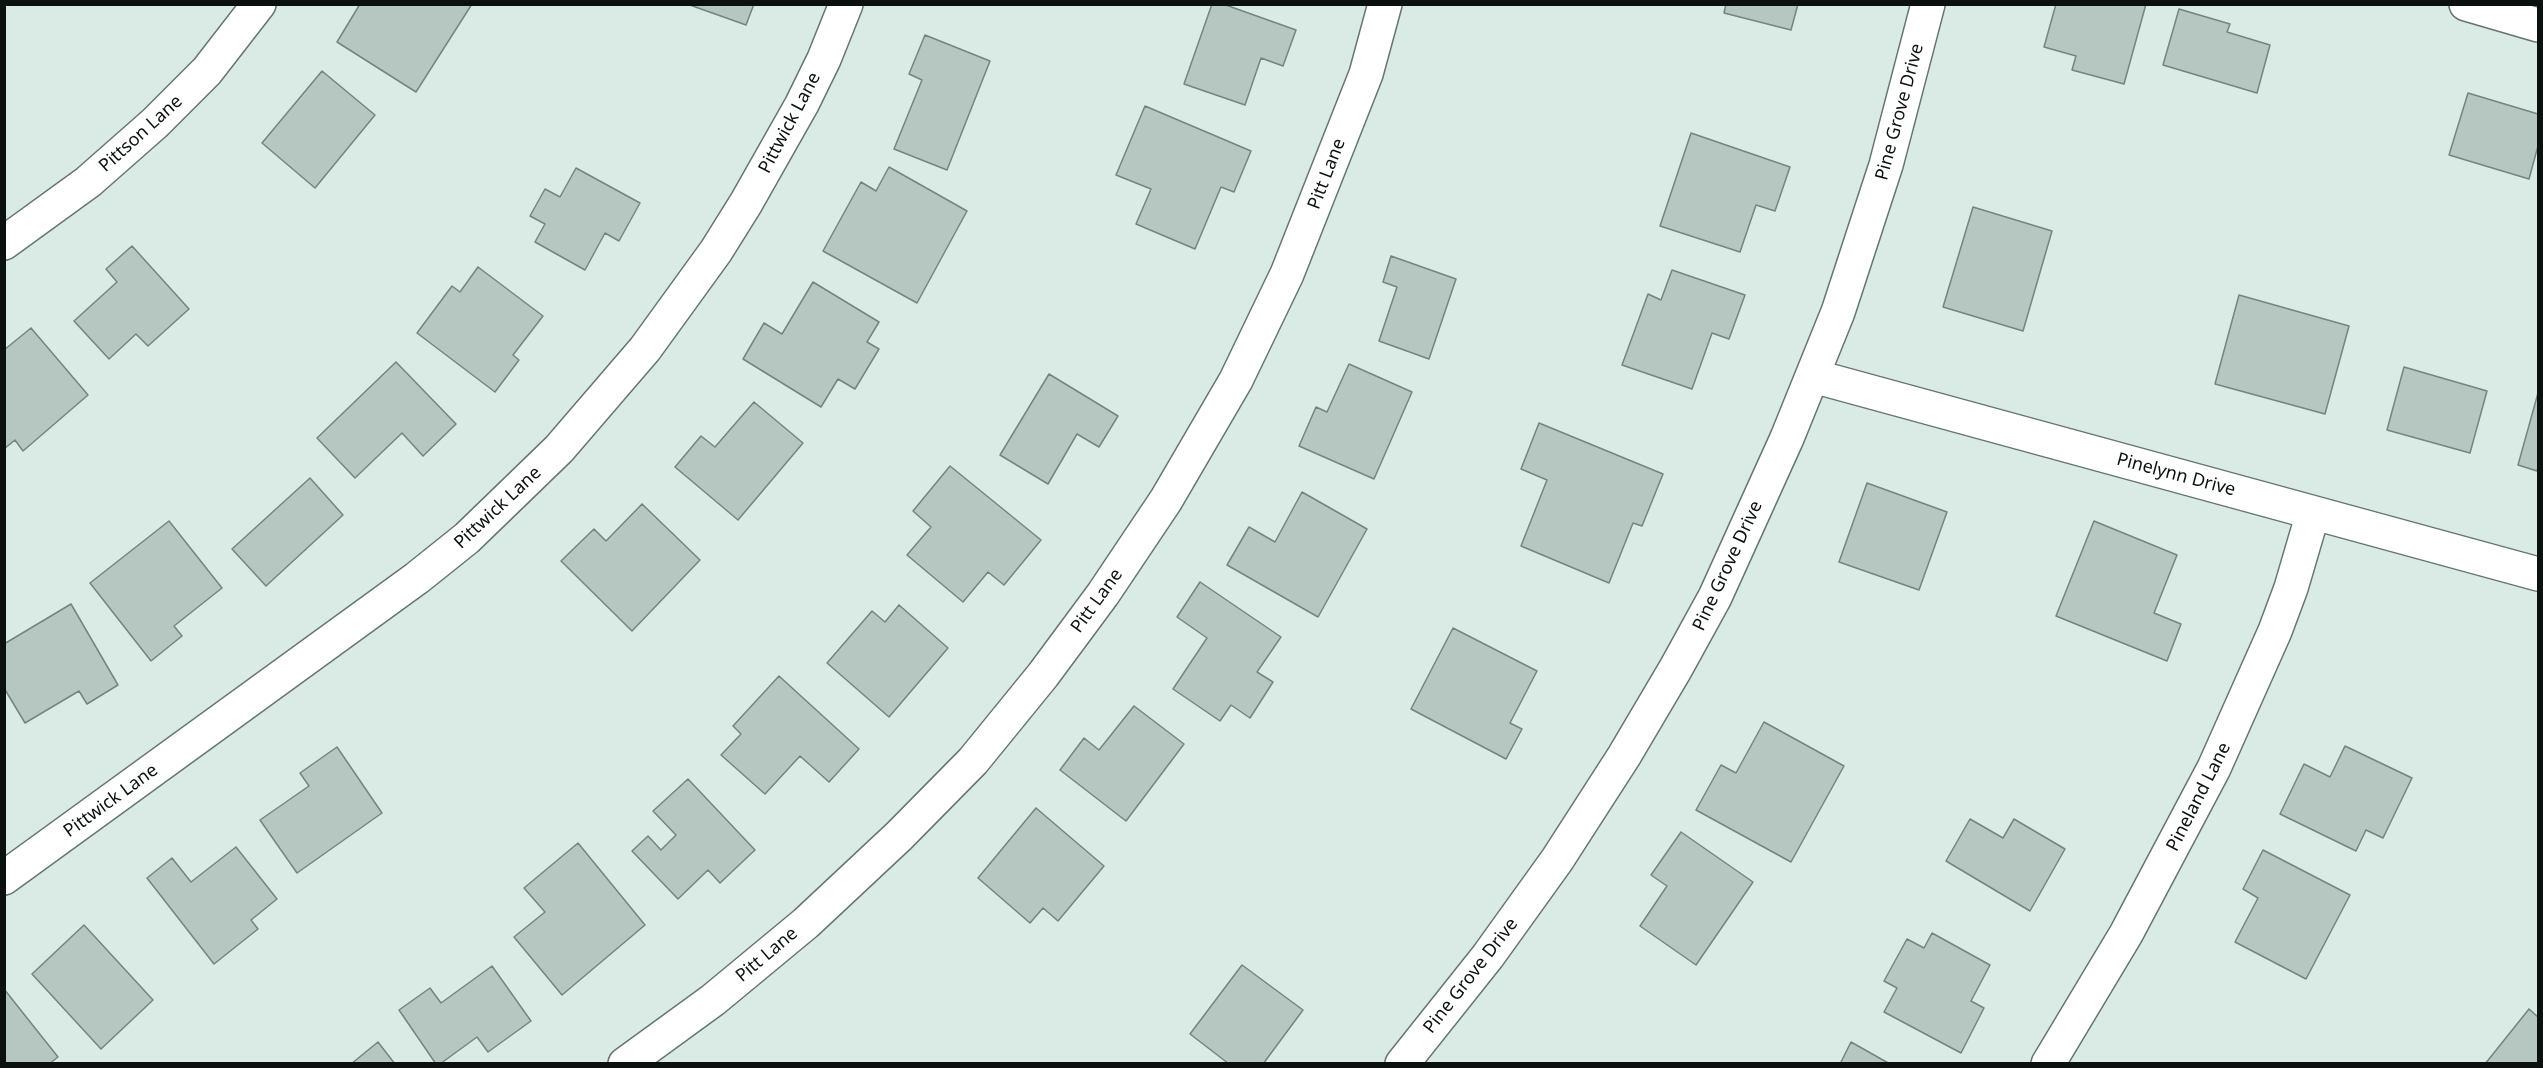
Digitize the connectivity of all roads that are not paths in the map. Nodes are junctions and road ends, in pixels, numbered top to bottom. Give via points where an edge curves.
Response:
1 (259, 4) edge
2 (846, 4) edge
3 (1385, 4) edge
4 (1928, 4) edge
5 (2466, 4) edge
6 (2538, 25) edge
7 (4, 243) edge
8 (1813, 376) junction
9 (2313, 513) junction
10 (2538, 574) edge
11 (4, 878) edge
12 (625, 1064) edge
13 (1402, 1064) edge
14 (2048, 1064) edge

1 - 7 street, Pittson Lane via 207,71 155,123 88,182
2 - 11 street, Pittwick Lane via 802,104 716,251 645,349 559,449 467,538 417,578
3 - 12 street, Pitt Lane via 1366,74 1287,274 1236,380 1166,500 1103,594 973,761 899,836 806,923 713,1000
4 - 8 street, Pine Grove Drive via 1869,220
5 - 6 street
8 - 9 street, Pinelynn Drive
8 - 13 street, Pine Grove Drive via 1715,597 1682,659 1518,916
9 - 10 street, Pinelynn Drive
9 - 14 street, Pineland Lane via 2275,631 2214,768 2146,899

